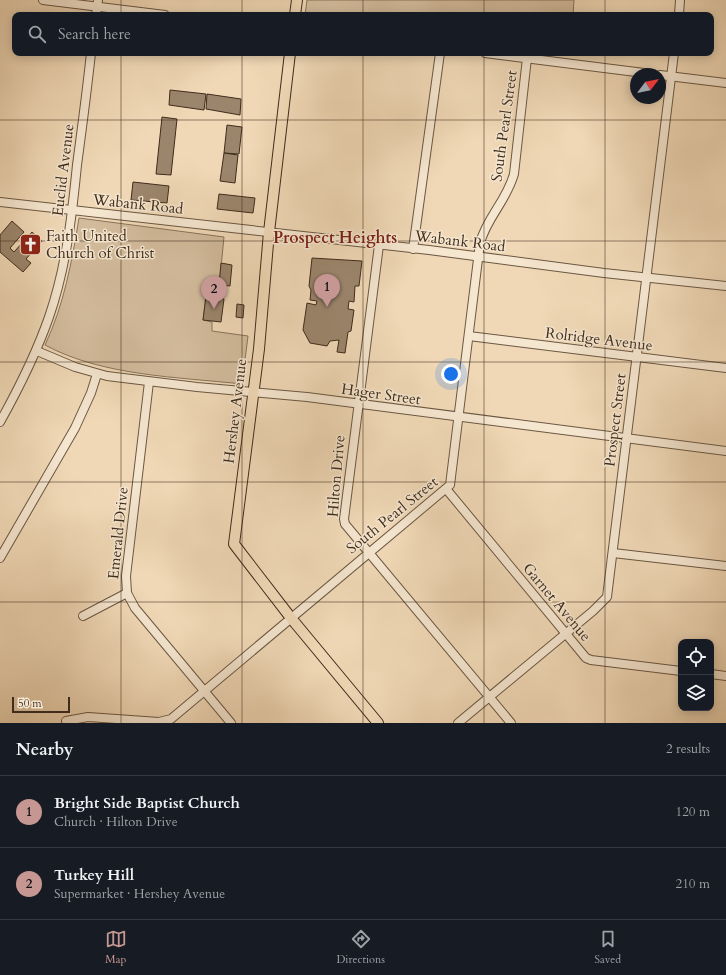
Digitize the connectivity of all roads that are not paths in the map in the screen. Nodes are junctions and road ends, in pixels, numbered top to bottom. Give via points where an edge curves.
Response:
1 (42, 0) edge
2 (297, 0) edge
3 (680, 0) edge
4 (97, 7) edge
5 (140, 12) edge
6 (295, 12) edge
7 (679, 12) edge
8 (91, 56) edge
9 (290, 56) edge
10 (440, 56) edge
11 (510, 56) edge
12 (674, 56) edge
13 (527, 58) junction
14 (630, 71) edge
15 (666, 76) edge
16 (671, 76) junction
17 (726, 83) edge
18 (0, 202) edge
19 (72, 211) junction
20 (269, 232) junction
21 (379, 245) junction
22 (413, 249) junction
23 (478, 256) junction
24 (647, 278) junction
25 (726, 286) edge
26 (469, 336) junction
27 (36, 351) junction
28 (637, 358) junction
29 (726, 368) edge
30 (97, 374) junction
31 (149, 382) junction
32 (253, 392) junction
33 (359, 405) junction
34 (459, 417) junction
35 (0, 422) edge
36 (627, 440) junction
37 (726, 451) edge
38 (447, 490) junction
39 (369, 552) junction
40 (613, 553) junction
41 (0, 558) edge
42 (726, 566) edge
43 (127, 593) junction
44 (83, 616) dead end
45 (291, 618) junction
46 (565, 634) junction
47 (678, 671) edge
48 (714, 674) edge
49 (726, 676) edge
50 (205, 691) junction
51 (489, 697) junction
52 (66, 721) dead end
53 (231, 723) edge
54 (378, 723) edge
55 (458, 723) edge
56 (511, 723) edge

1 - 4 street
2 - 6 main road
3 - 7 street
4 - 5 street
8 - 19 street, Euclid Avenue
9 - 20 main road, Hershey Avenue
10 - 22 street
11 - 13 street
12 - 16 street, Prospect Street
13 - 14 street
13 - 23 street, South Pearl Street via 514,174 504,201 482,234
15 - 16 street
16 - 17 street
16 - 24 street, Prospect Street
18 - 19 street, Wabank Road
19 - 20 street, Wabank Road
19 - 27 street, Euclid Avenue via 66,254 57,291
20 - 21 street, Wabank Road
20 - 32 main road, Hershey Avenue
21 - 22 street, Wabank Road
21 - 33 street, Hilton Drive
22 - 23 street, Wabank Road
23 - 24 street, Wabank Road
23 - 26 street, South Pearl Street
24 - 25 street, Wabank Road
24 - 28 street, Prospect Street
26 - 28 street, Rolridge Avenue
26 - 34 street, South Pearl Street
27 - 30 street, Hager Street
27 - 35 street, Euclid Avenue via 18,391
28 - 29 street, Rolridge Avenue
28 - 36 street, Prospect Street
30 - 31 street, Hager Street
30 - 41 street via 75,428
31 - 32 street, Hager Street
31 - 43 street, Emerald Drive via 126,576
32 - 33 street, Hager Street
32 - 45 main road, Hershey Avenue via 234,544
33 - 34 street, Hager Street
33 - 39 street, Hilton Drive via 344,519 345,524
34 - 36 street, Hager Street
34 - 38 street, South Pearl Street via 450,486
36 - 37 street, Hager Street
36 - 40 street, Prospect Street
38 - 39 street, South Pearl Street
38 - 46 street, Garnet Avenue
39 - 45 street, South Pearl Street
39 - 51 street, Hilton Drive
40 - 42 street
40 - 46 street, Prospect Street via 607,597
43 - 44 street
43 - 50 street, Emerald Drive via 144,620
45 - 50 street, South Pearl Street
45 - 54 main road, Hershey Avenue
46 - 47 street, Garnet Avenue via 589,660
46 - 51 street, Prospect Street
48 - 49 street
50 - 52 street, South Pearl Street via 164,722 88,717
50 - 53 street, Emerald Drive
51 - 55 street, Prospect Street
51 - 56 street, Hilton Drive

